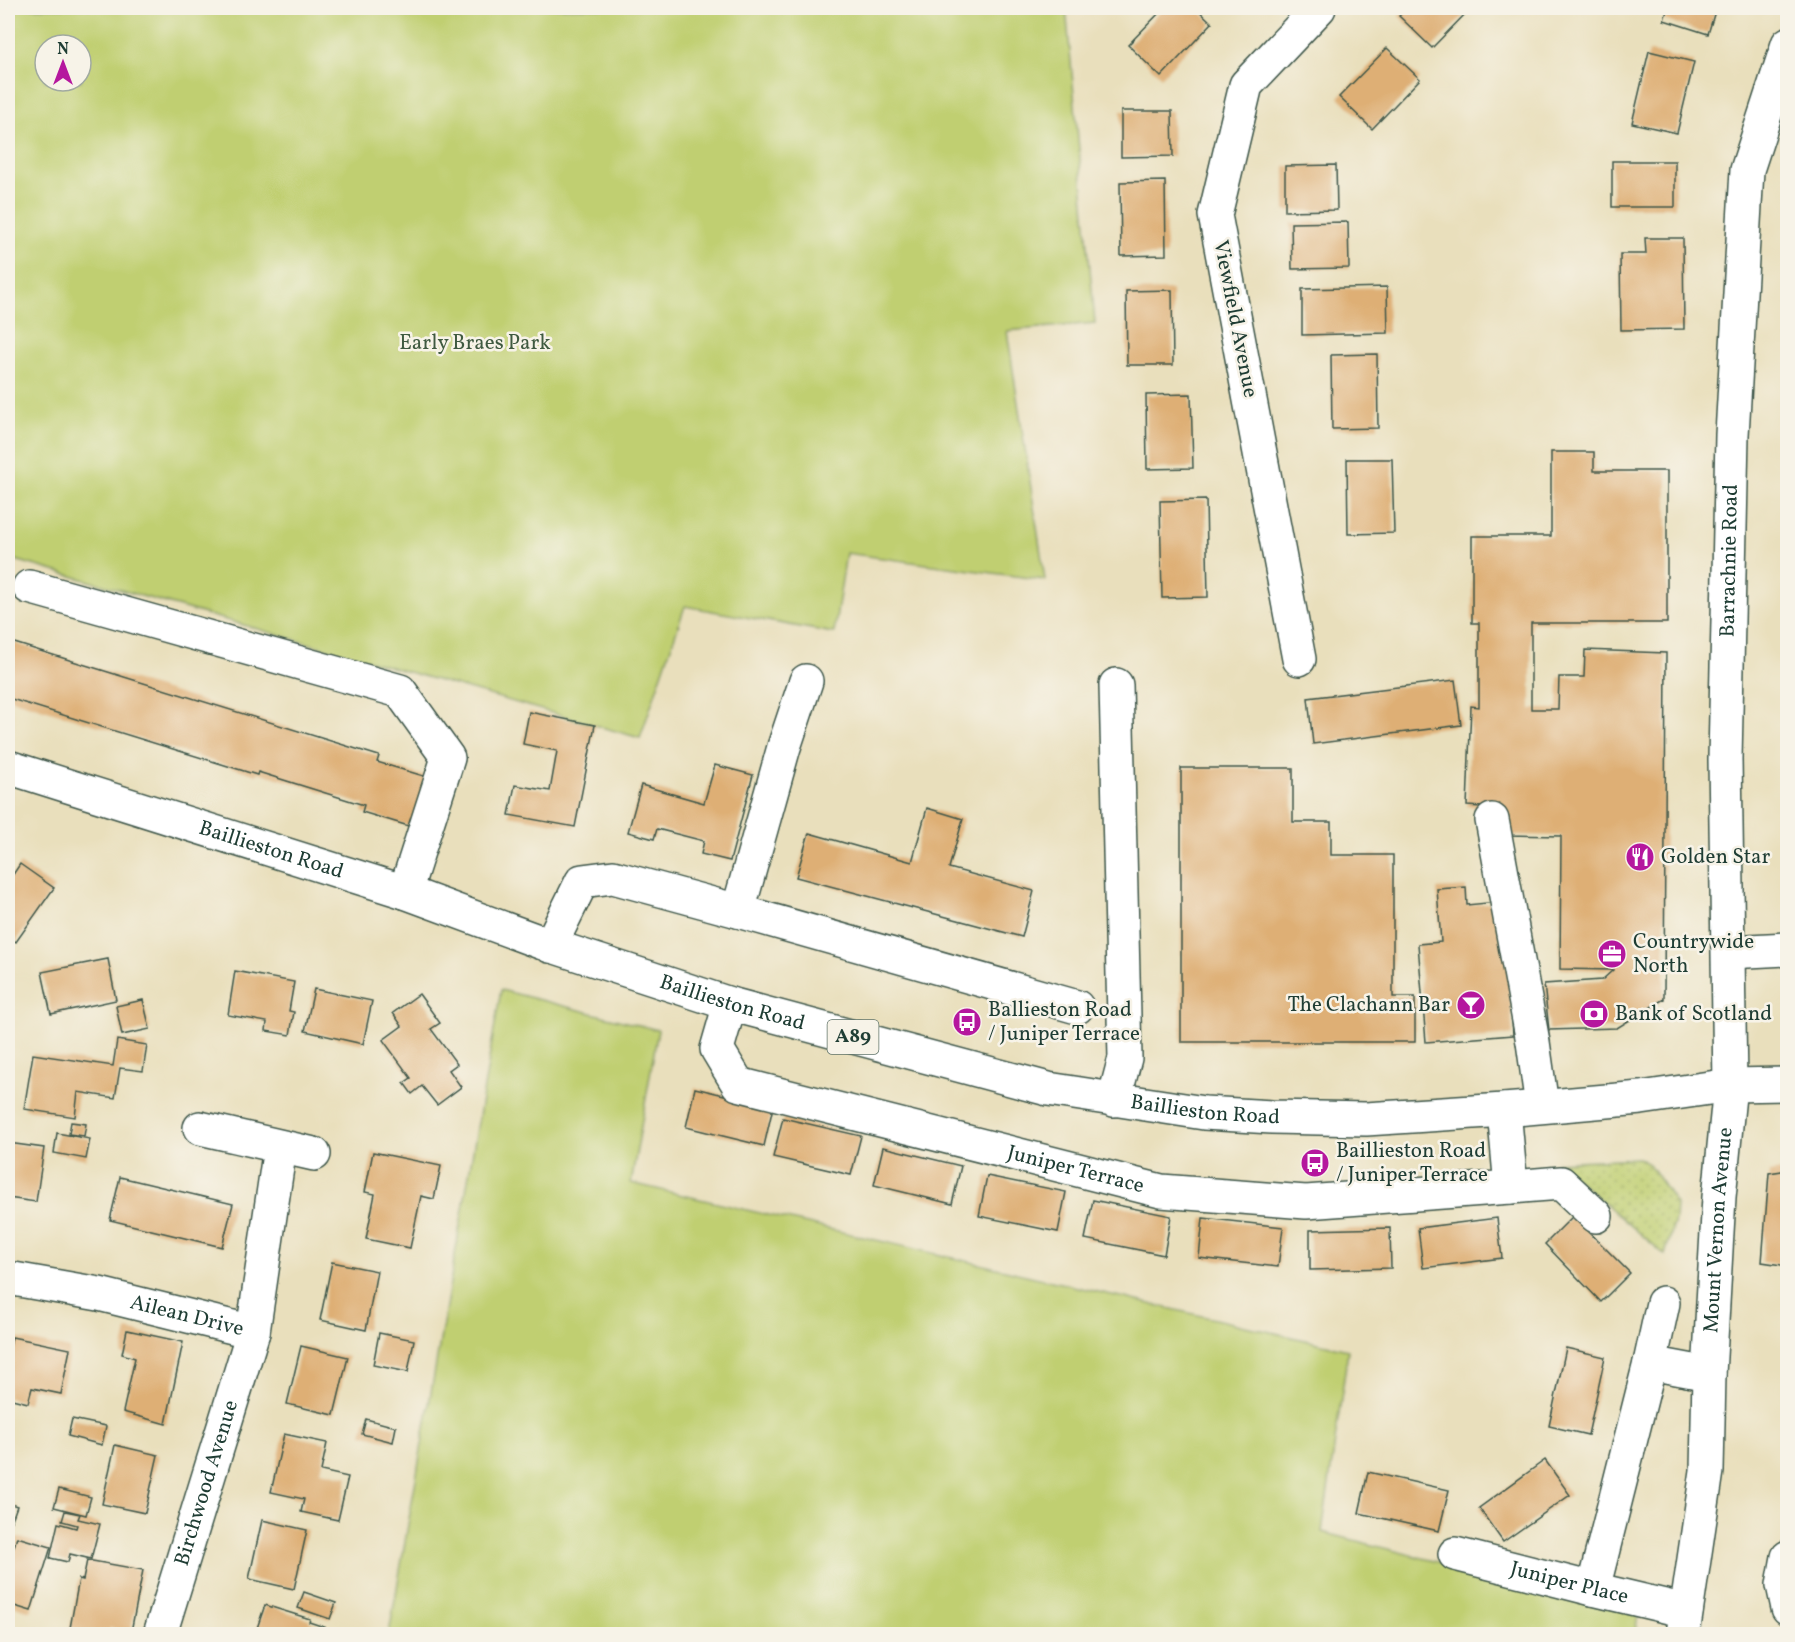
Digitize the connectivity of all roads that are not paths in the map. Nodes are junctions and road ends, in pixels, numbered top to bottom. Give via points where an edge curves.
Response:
1 (1319, 8) edge
2 (1788, 44) edge
3 (30, 587) dead end
4 (1299, 659) dead end
5 (806, 681) dead end
6 (1116, 685) dead end
7 (8, 767) edge
8 (1492, 820) dead end
9 (405, 892) junction
10 (738, 911) junction
11 (550, 946) junction
12 (1788, 949) edge
13 (1729, 952) junction
14 (730, 1004) junction
15 (1077, 1007) dead end
16 (1788, 1084) edge
17 (1730, 1085) junction
18 (1114, 1100) junction
19 (1542, 1106) junction
20 (1504, 1110) junction
21 (200, 1128) dead end
22 (280, 1146) junction
23 (314, 1154) dead end
24 (1511, 1187) junction
25 (1596, 1216) dead end
26 (8, 1278) edge
27 (1663, 1304) dead end
28 (253, 1332) junction
29 (1650, 1363) junction
30 (1709, 1374) junction
31 (1455, 1554) dead end
32 (1788, 1557) edge
33 (1593, 1590) junction
34 (1788, 1608) edge
35 (1684, 1623) edge
36 (160, 1635) edge

1 - 4 street, Viewfield Avenue via 1246,85 1215,215
2 - 13 street, Barrachnie Road via 1746,181 1732,446 1725,759
3 - 9 street via 400,691 448,758
5 - 10 street
6 - 18 street via 1125,1058
7 - 9 street, Baillieston Road / A89
8 - 19 street
9 - 11 street, Baillieston Road / A89
10 - 11 street via 613,877 582,882
10 - 15 street
11 - 14 street, Baillieston Road / A89
12 - 13 street
13 - 17 street, Barrachnie Road
14 - 18 street, Baillieston Road / A89 via 1048,1089
14 - 24 street, Juniper Terrace via 717,1049 738,1084 1161,1191 1306,1202
16 - 17 street, A89
17 - 19 street, Baillieston Road / A89 via 1641,1098
17 - 30 street, Mount Vernon Avenue
18 - 20 street, Baillieston Road / A89 via 1204,1113 1272,1117 1366,1119
19 - 20 street, Baillieston Road / A89
20 - 24 street
21 - 22 street
22 - 23 street
22 - 28 street, Ailean Drive
24 - 25 street, Juniper Terrace via 1561,1183
26 - 28 street, Ailean Drive via 99,1294
27 - 29 street
28 - 36 street, Birchwood Avenue
29 - 30 street
29 - 33 street
30 - 35 street, Mount Vernon Avenue via 1707,1471
31 - 33 street, Juniper Place
32 - 34 street via 1783,1585
33 - 35 street, Juniper Place

